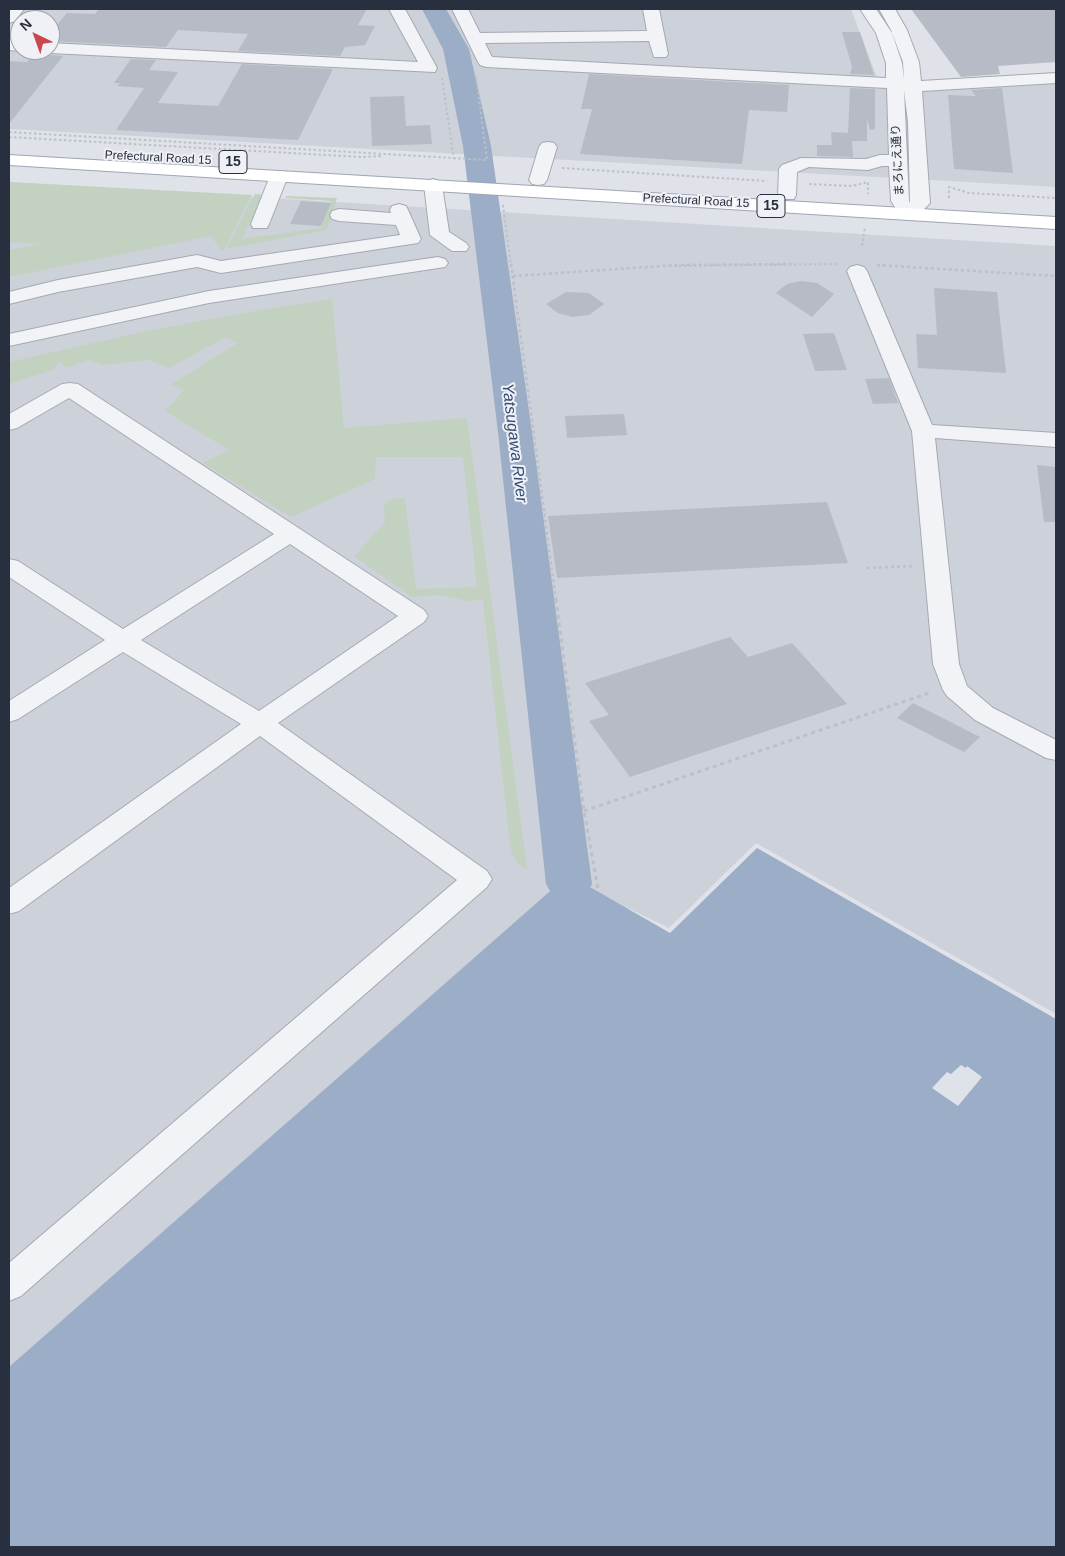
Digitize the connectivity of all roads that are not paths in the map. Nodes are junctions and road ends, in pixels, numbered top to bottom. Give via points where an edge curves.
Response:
1 (16, 9) edge
2 (397, 9) edge
3 (460, 9) edge
4 (651, 9) edge
5 (868, 9) edge
6 (887, 9) edge
7 (9, 18) edge
8 (656, 36) junction
9 (476, 38) junction
10 (60, 49) edge
11 (663, 71) junction
12 (1056, 71) edge
13 (1056, 78) edge
14 (894, 83) junction
15 (913, 83) junction
16 (548, 147) dead end
17 (9, 149) edge
18 (9, 160) edge
19 (899, 161) junction
20 (456, 173) junction
21 (487, 175) junction
22 (279, 176) junction
23 (538, 180) junction
24 (433, 185) junction
25 (787, 195) junction
26 (910, 206) junction
27 (1056, 211) edge
28 (340, 215) dead end
29 (1056, 223) edge
30 (260, 224) dead end
31 (440, 235) junction
32 (411, 239) junction
33 (459, 247) dead end
34 (438, 263) dead end
35 (859, 267) road end
36 (9, 298) edge
37 (9, 340) edge
38 (9, 423) edge
39 (923, 431) junction
40 (1056, 440) edge
41 (291, 533) junction
42 (9, 566) edge
43 (123, 641) junction
44 (9, 713) edge
45 (260, 723) junction
46 (1056, 751) edge
47 (9, 903) edge
48 (9, 1285) edge

1 - 7 street
2 - 10 street via 429,68
3 - 9 street
4 - 8 street
5 - 14 street, まろにえ通り via 884,34 894,63
6 - 15 street, まろにえ通り via 912,62
8 - 9 street
8 - 11 street
9 - 11 street via 486,62
11 - 14 street
12 - 15 street
13 - 15 street
14 - 15 street
14 - 19 street, まろにえ通り
15 - 26 street, まろにえ通り via 918,122
16 - 23 street
17 - 20 main road, Prefectural Road 15 / 15
18 - 22 main road, Prefectural Road 15 / 15
19 - 25 street via 880,160 868,165 807,162 788,169
19 - 26 street, まろにえ通り
20 - 21 main road, 15
20 - 24 main road, Prefectural Road 15 / 15
21 - 23 main road, Prefectural Road 15 / 15
21 - 26 main road, Prefectural Road 15 / 15
22 - 24 main road, Prefectural Road 15 / 15
22 - 30 street
23 - 25 main road, Prefectural Road 15 / 15
24 - 31 street
25 - 26 main road, Prefectural Road 15 / 15
26 - 27 main road, Prefectural Road 15 / 15
26 - 29 main road, Prefectural Road 15 / 15
28 - 32 street via 401,215
31 - 32 street
31 - 33 street
32 - 36 street via 221,267 197,261
34 - 37 street via 209,296
35 - 39 street
38 - 41 street via 70,389
39 - 40 street
39 - 46 street via 946,664 956,690 984,714
41 - 43 street
41 - 45 street via 415,616
42 - 43 street
43 - 44 street
43 - 45 street
45 - 47 street
45 - 48 street via 477,879

